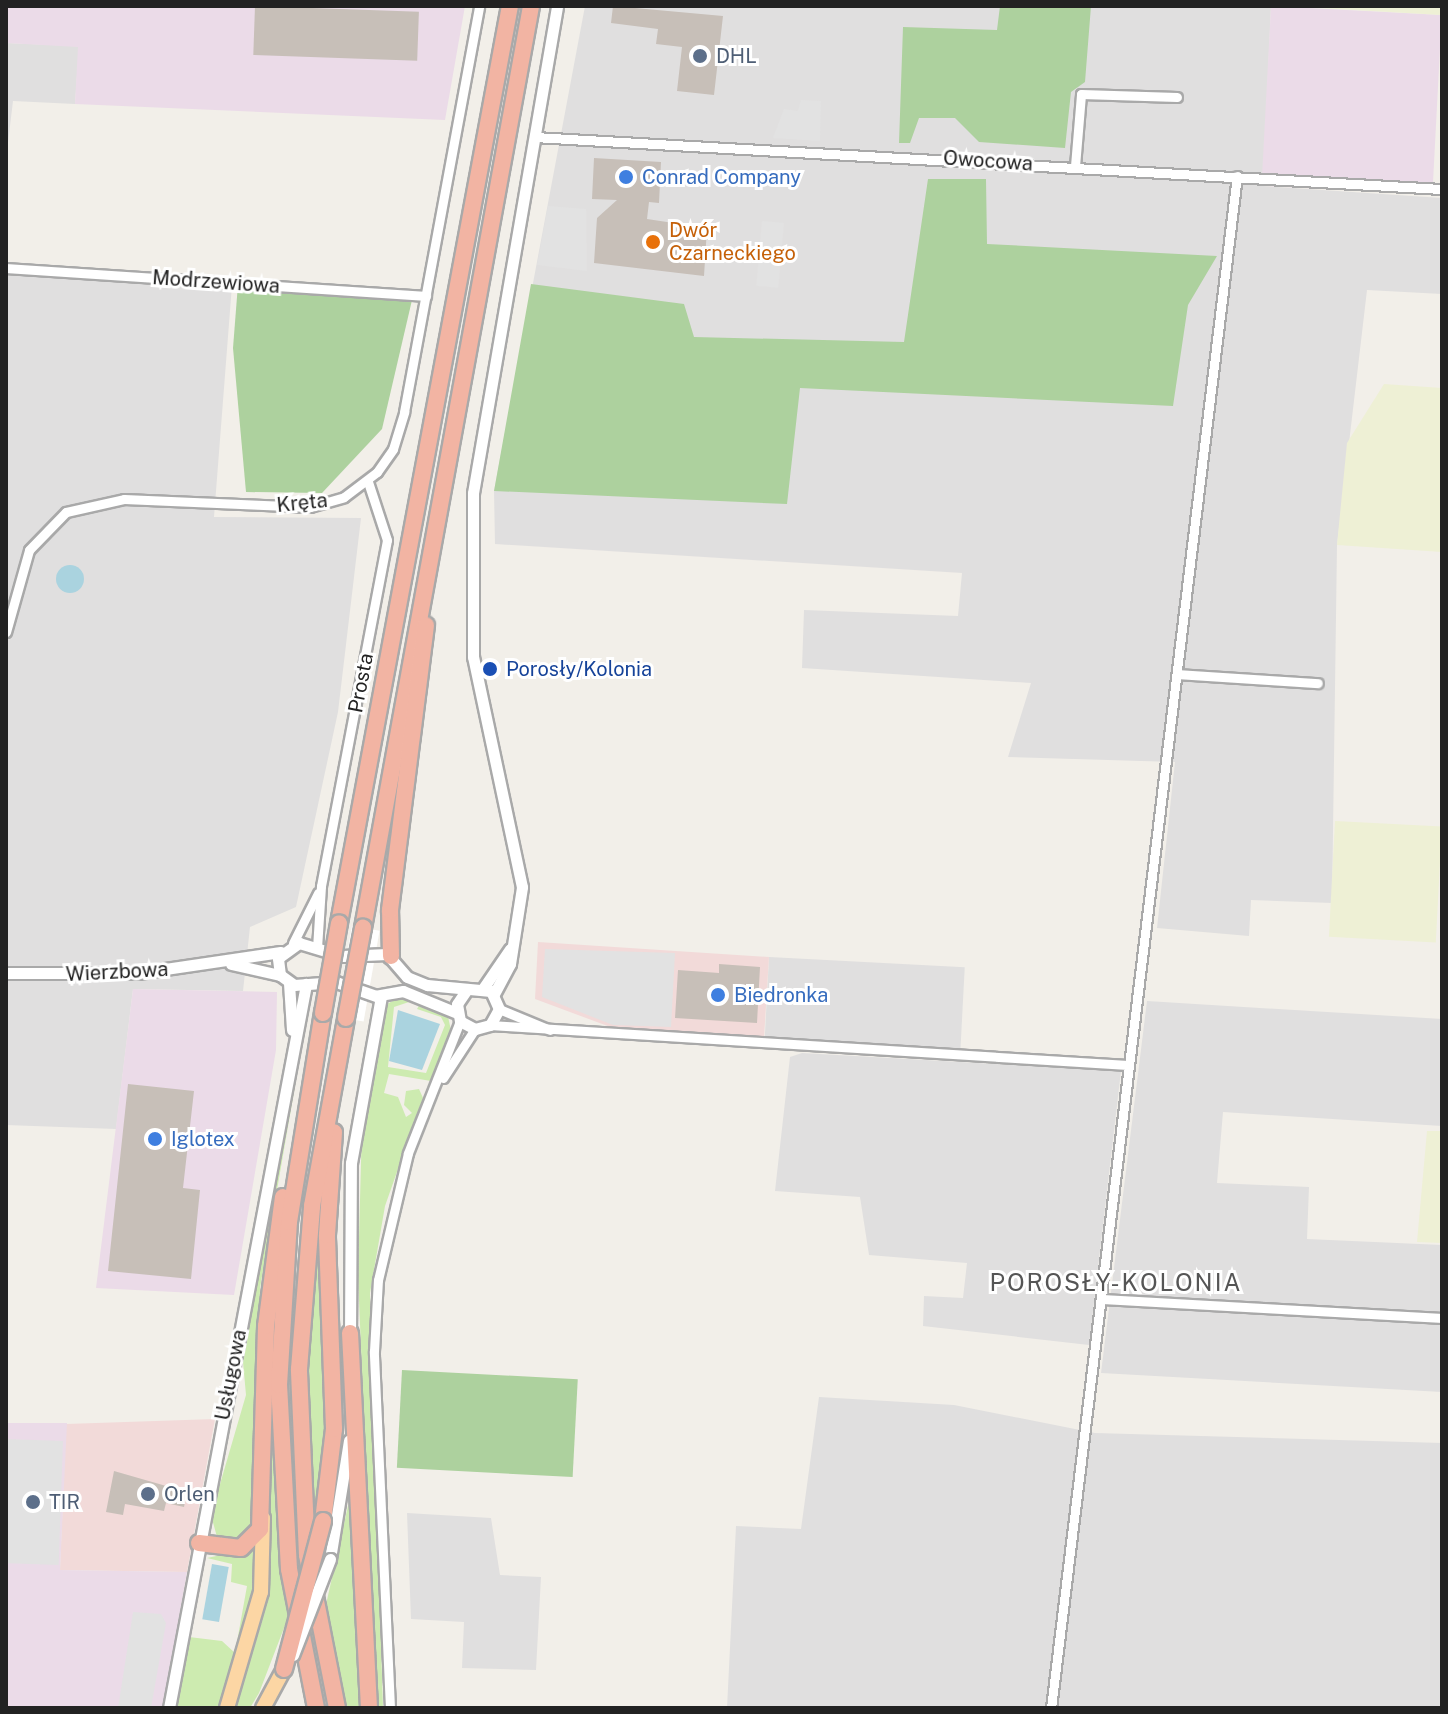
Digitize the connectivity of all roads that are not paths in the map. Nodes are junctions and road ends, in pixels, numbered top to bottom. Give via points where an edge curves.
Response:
1 (479, 6) edge
2 (510, 6) edge
3 (531, 6) edge
4 (557, 6) edge
5 (1177, 97) dead end
6 (534, 137) junction
7 (1075, 166) junction
8 (1237, 176) junction
9 (1442, 189) edge
10 (6, 268) edge
11 (426, 296) junction
12 (368, 482) junction
13 (431, 550) junction
14 (6, 632) edge
15 (1177, 674) junction
16 (1318, 683) dead end
17 (321, 886) junction
18 (293, 943) junction
19 (317, 948) junction
20 (280, 952) junction
21 (228, 963) junction
22 (396, 963) junction
23 (6, 973) edge
24 (285, 979) junction
25 (306, 984) junction
26 (467, 989) junction
27 (489, 990) junction
28 (387, 994) junction
29 (499, 1009) junction
30 (459, 1017) junction
31 (490, 1025) junction
32 (475, 1029) junction
33 (556, 1033) junction
34 (292, 1043) junction
35 (340, 1057) junction
36 (1128, 1065) junction
37 (438, 1083) junction
38 (304, 1119) junction
39 (1102, 1299) junction
40 (1442, 1318) edge
41 (350, 1333) junction
42 (263, 1505) junction
43 (199, 1543) junction
44 (284, 1669) junction
45 (169, 1708) edge
46 (227, 1708) edge
47 (263, 1708) edge
48 (316, 1708) edge
49 (337, 1708) edge
50 (369, 1708) edge
51 (390, 1708) edge
52 (1051, 1708) edge

1 - 11 street
2 - 38 highway, bridge
3 - 13 highway
4 - 6 street
5 - 7 street via 1081,94
6 - 7 street, Owocowa
6 - 27 street via 479,433 470,564 475,671 521,862 512,946
7 - 8 street, Owocowa
8 - 9 street, Owocowa
8 - 15 street
10 - 11 street, Modrzewiowa
11 - 12 street via 398,436
12 - 14 street, Kręta via 310,507 124,499 66,512 29,550
12 - 17 street, Prosta via 387,540
13 - 22 highway via 418,720 390,910
13 - 35 highway, bridge
15 - 16 street
15 - 36 street
17 - 18 street, Prosta
17 - 19 street, Prosta
18 - 19 street
18 - 20 street
19 - 22 street
20 - 21 street, Wierzbowa
20 - 24 street
21 - 23 street, Wierzbowa via 96,975
21 - 24 street, Wierzbowa
22 - 26 street via 435,987
22 - 28 street
24 - 25 street, Wierzbowa
24 - 34 street
25 - 28 street, Wierzbowa via 336,982
25 - 34 street
26 - 27 street
26 - 30 street
27 - 29 street
28 - 30 street, Wierzbowa via 436,999
28 - 41 street via 351,1163
29 - 31 street
29 - 33 street
30 - 32 street
30 - 37 street
31 - 32 street
31 - 33 street
32 - 37 street
33 - 36 street
34 - 43 street, Usługowa
35 - 44 highway, bridge via 327,1235 334,1429 323,1521
35 - 49 highway via 312,1206 299,1369 307,1555
36 - 39 street
37 - 51 street via 392,1202 375,1314
38 - 42 highway via 271,1260
38 - 48 highway via 281,1318 280,1429 289,1569
39 - 40 street
39 - 52 street
41 - 44 street, bridge via 347,1473 313,1614
41 - 50 highway
42 - 43 highway via 250,1544 230,1549
42 - 46 main road via 261,1592
43 - 45 street, Usługowa
44 - 47 main road

